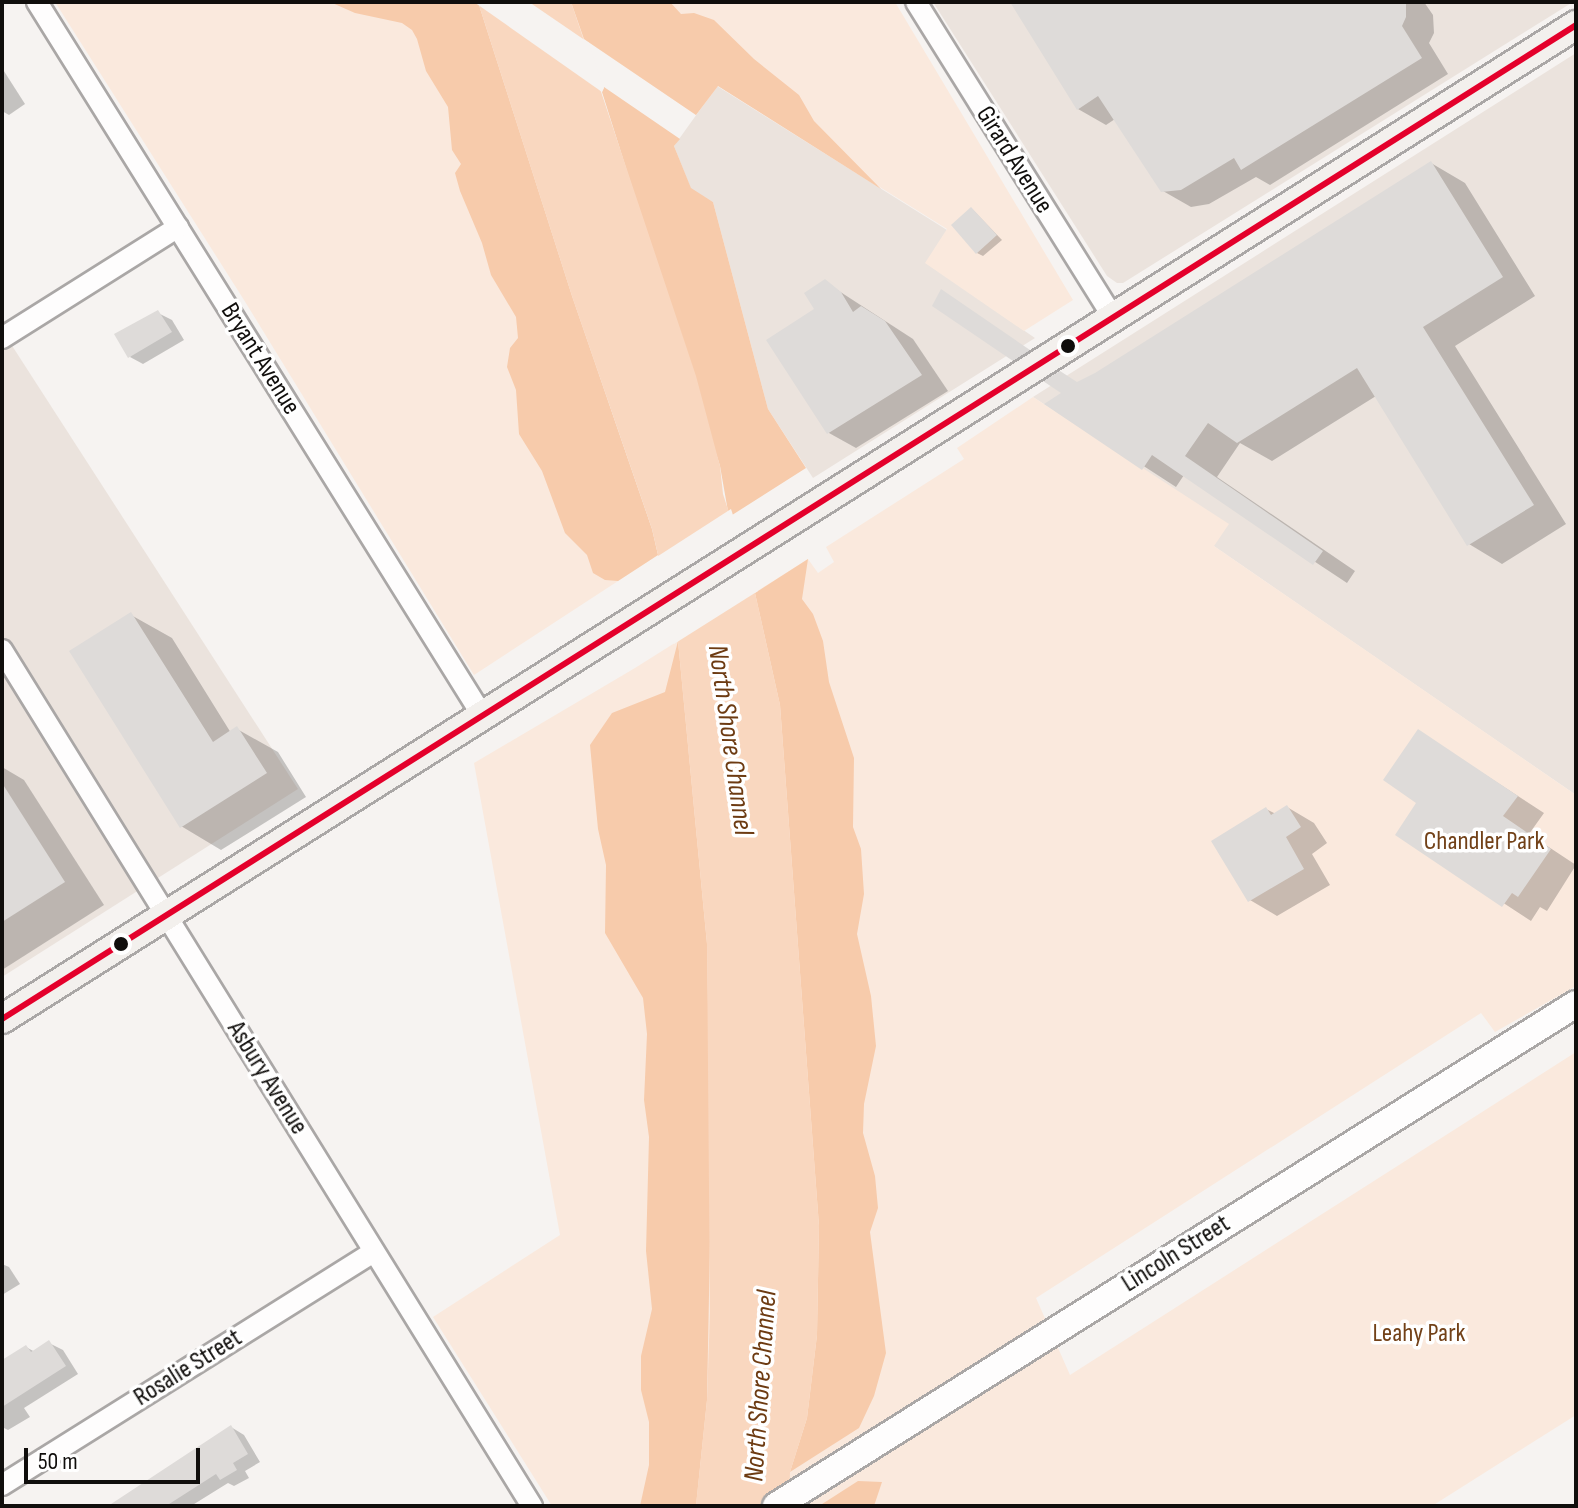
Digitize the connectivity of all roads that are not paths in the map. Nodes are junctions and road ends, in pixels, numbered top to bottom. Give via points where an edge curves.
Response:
1 (37, 2) edge
2 (916, 2) edge
3 (1576, 25) edge
4 (178, 227) junction
5 (1113, 317) junction
6 (2, 338) edge
7 (2, 650) edge
8 (482, 715) junction
9 (166, 916) junction
10 (1576, 1004) edge
11 (2, 1019) edge
12 (374, 1252) junction
13 (2, 1485) edge
14 (532, 1506) edge
15 (776, 1506) edge

1 - 4 street, Bryant Avenue
2 - 5 street, Girard Avenue
3 - 5 main road
4 - 6 street
4 - 8 street, Bryant Avenue
5 - 8 main road
7 - 9 street, Asbury Avenue
8 - 9 main road
9 - 11 main road
9 - 12 street, Asbury Avenue
10 - 15 street, Lincoln Street
12 - 13 street, Rosalie Street
12 - 14 street, Asbury Avenue

